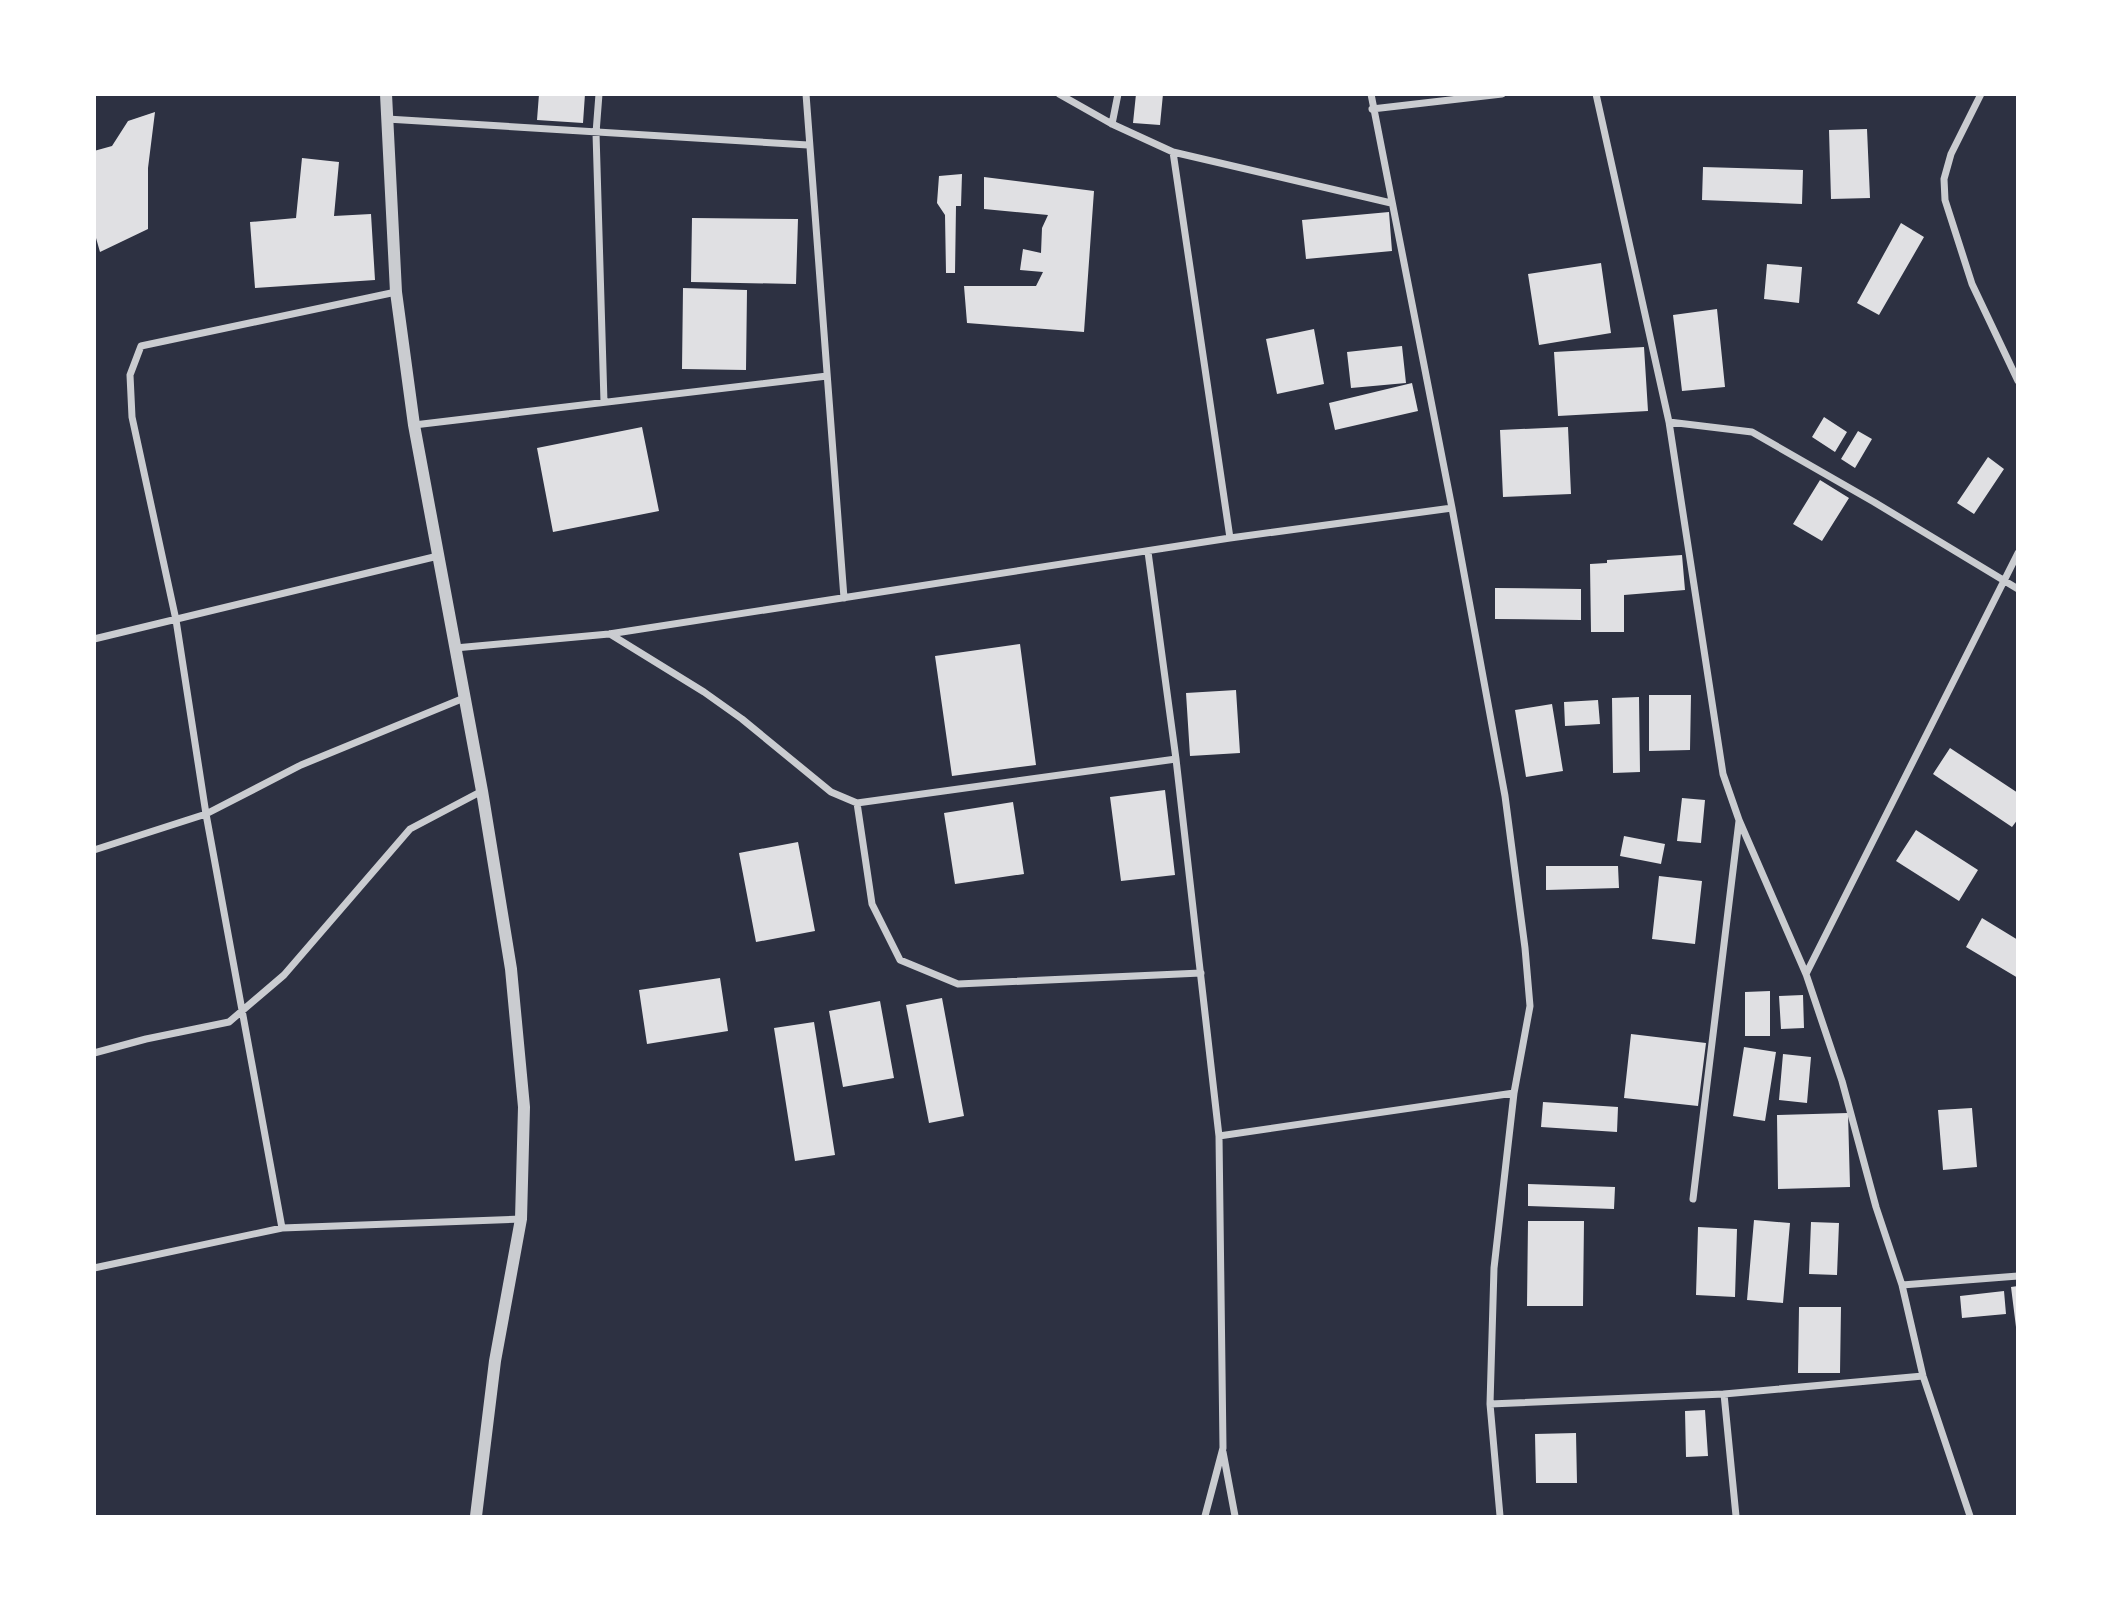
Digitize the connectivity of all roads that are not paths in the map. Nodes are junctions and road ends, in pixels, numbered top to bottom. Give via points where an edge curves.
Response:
1 (386, 94) edge
2 (599, 94) edge
3 (806, 94) edge
4 (1059, 94) edge
5 (1118, 94) edge
6 (1371, 94) edge
7 (1502, 94) edge
8 (1596, 94) edge
9 (1981, 94) edge
10 (1372, 109) junction
11 (386, 119) junction
12 (1112, 124) junction
13 (596, 133) junction
14 (808, 145) junction
15 (1173, 152) junction
16 (1391, 203) junction
17 (396, 292) junction
18 (827, 376) junction
19 (2018, 381) edge
20 (604, 402) junction
21 (1669, 422) junction
22 (414, 425) junction
23 (1452, 508) junction
24 (1230, 538) junction
25 (1148, 552) junction
26 (2018, 553) edge
27 (438, 556) junction
28 (2004, 580) junction
29 (2018, 589) edge
30 (844, 598) junction
31 (176, 621) junction
32 (609, 634) junction
33 (94, 639) edge
34 (455, 648) junction
35 (464, 698) junction
36 (1176, 759) junction
37 (481, 791) junction
38 (858, 803) junction
39 (206, 814) junction
40 (1739, 820) junction
41 (94, 850) edge
42 (1200, 973) junction
43 (1806, 974) junction
44 (243, 1010) junction
45 (94, 1053) edge
46 (1514, 1093) junction
47 (1219, 1136) junction
48 (1693, 1199) dead end
49 (521, 1219) junction
50 (282, 1228) junction
51 (94, 1268) edge
52 (2018, 1276) edge
53 (1902, 1285) junction
54 (1923, 1376) junction
55 (1724, 1394) junction
56 (1490, 1404) junction
57 (1223, 1448) junction
58 (477, 1517) edge
59 (1205, 1517) edge
60 (1235, 1517) edge
61 (1500, 1517) edge
62 (1736, 1517) edge
63 (1970, 1517) edge

1 - 11 street
2 - 13 street
3 - 14 street
4 - 12 street
5 - 12 street
6 - 10 street
7 - 10 street
8 - 21 street
9 - 19 street via 1951,154 1944,179 1945,200 1972,284
10 - 16 street
11 - 13 street
11 - 17 street
12 - 15 street
13 - 14 street
13 - 20 street
14 - 18 street
15 - 16 street
15 - 24 street
16 - 23 street
17 - 22 street
17 - 31 street via 141,346 130,375 132,417
18 - 20 street
18 - 30 street
20 - 22 street
21 - 28 street via 1752,432
21 - 40 street via 1723,774
22 - 27 street
23 - 24 street
23 - 46 street via 1504,796 1525,948 1530,1006
24 - 25 street
25 - 30 street
25 - 36 street
26 - 28 street
27 - 31 street
27 - 34 street
28 - 29 street
28 - 43 street
30 - 32 street
31 - 33 street
31 - 39 street
32 - 34 street
32 - 38 street via 742,719 831,792
34 - 35 street
35 - 37 street
35 - 39 street via 301,765
36 - 38 street
36 - 42 street
37 - 44 street via 410,829 284,975
37 - 49 street via 511,969 524,1107
38 - 42 street via 872,904 900,960 958,984
39 - 41 street
39 - 44 street
40 - 43 street
40 - 48 street
42 - 47 street
43 - 53 street
44 - 45 street via 229,1022
44 - 50 street
46 - 47 street
46 - 56 street via 1494,1268
47 - 57 street
49 - 50 street
49 - 58 street via 495,1361
50 - 51 street
52 - 53 street
53 - 54 street
54 - 55 street
54 - 63 street
55 - 56 street
55 - 62 street
56 - 61 street
57 - 59 street
57 - 60 street

